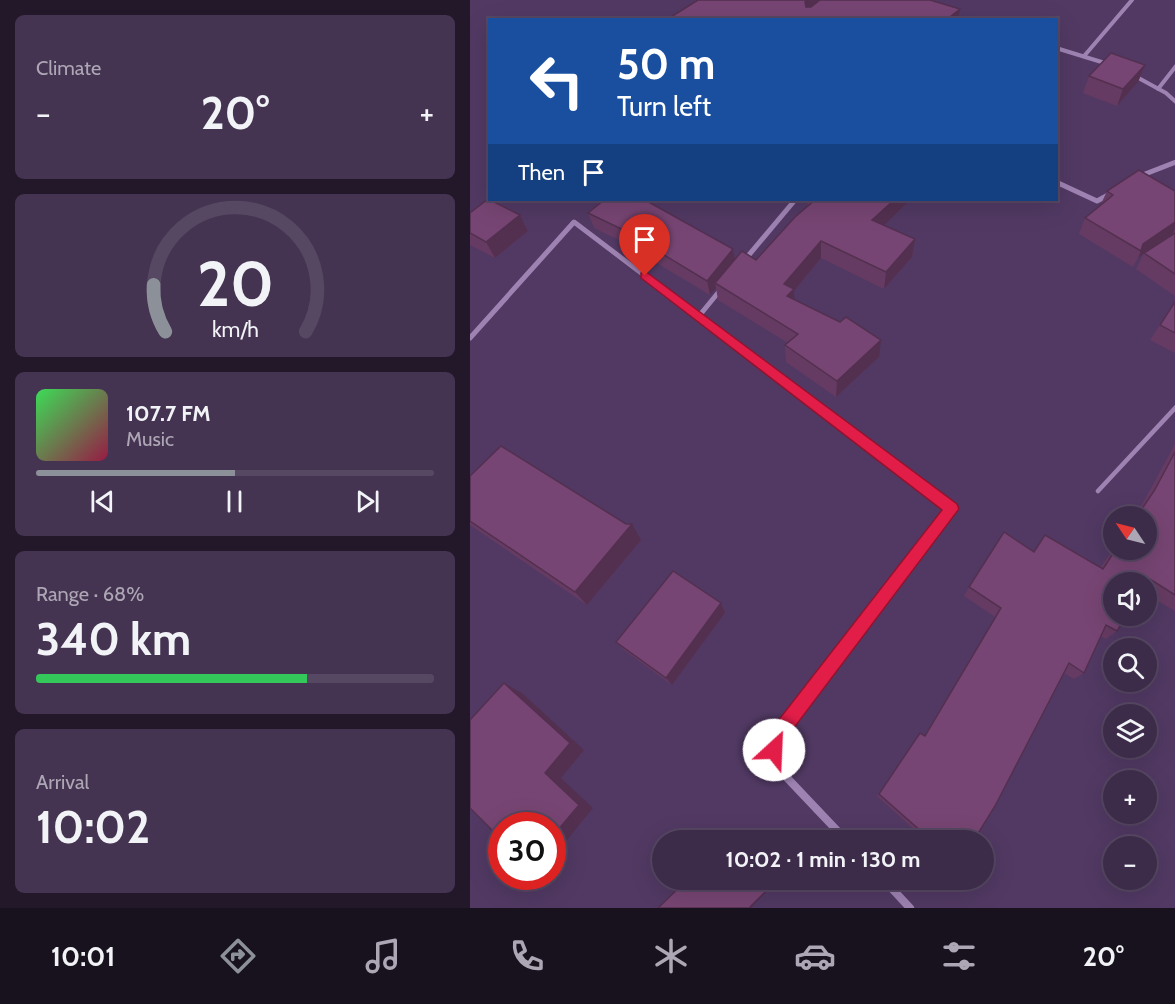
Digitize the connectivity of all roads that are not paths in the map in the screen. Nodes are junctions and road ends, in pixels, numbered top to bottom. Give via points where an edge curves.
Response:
1 (1132, 0) edge
2 (1058, 49) edge
3 (1085, 56) junction
4 (1112, 65) edge
5 (1175, 66) edge
6 (1130, 74) edge
7 (1158, 89) junction
8 (1175, 102) edge
9 (1175, 162) edge
10 (1133, 180) edge
11 (1058, 184) edge
12 (1115, 191) edge
13 (794, 201) edge
14 (736, 271) edge
15 (728, 280) edge
16 (699, 316) junction
17 (472, 333) edge
18 (1175, 407) edge
19 (1098, 491) dead end
20 (837, 830) edge
21 (893, 890) edge
22 (910, 908) edge

1 - 3 street
2 - 3 street
3 - 4 street
5 - 7 street
6 - 7 street
7 - 8 street
9 - 10 street
11 - 12 street via 1097,201
13 - 14 street
15 - 16 street
16 - 17 street via 574,222
16 - 20 street via 952,509 776,738 772,762
18 - 19 lane
21 - 22 street

